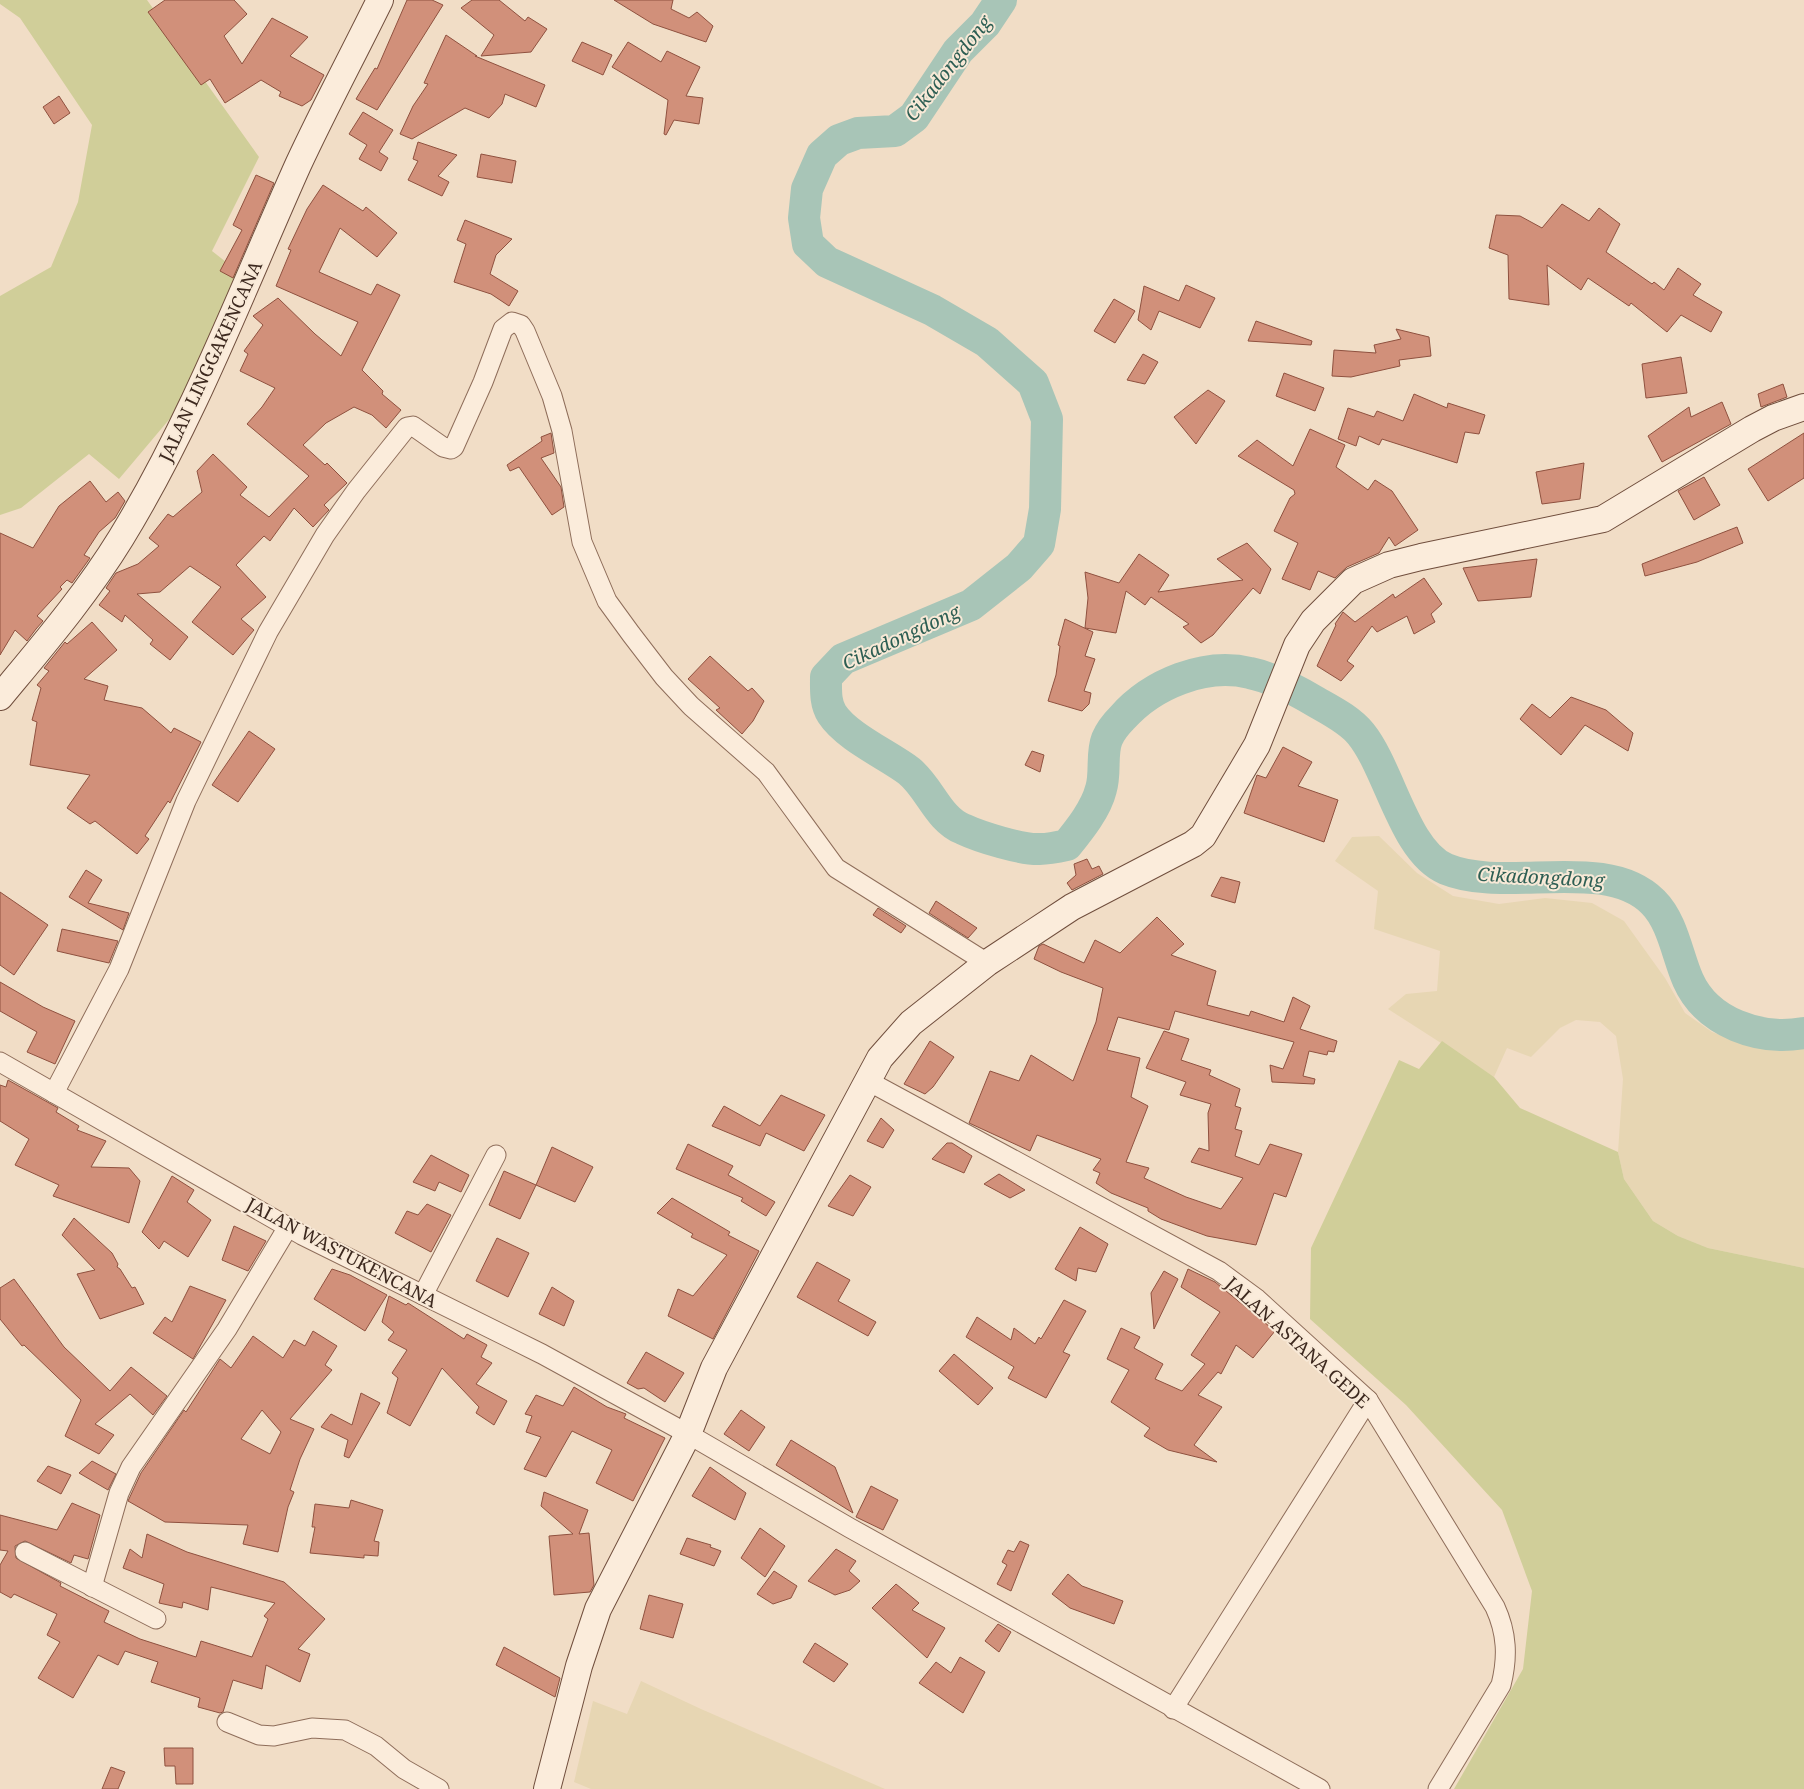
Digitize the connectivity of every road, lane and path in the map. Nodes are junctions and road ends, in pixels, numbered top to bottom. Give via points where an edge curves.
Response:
1 (380, 0) edge
2 (1804, 407) edge
3 (0, 696) edge
4 (987, 963) junction
5 (0, 1062) edge
6 (868, 1081) junction
7 (54, 1093) junction
8 (496, 1155) dead end
9 (288, 1227) junction
10 (423, 1295) junction
11 (1368, 1400) junction
12 (688, 1434) junction
13 (25, 1552) dead end
14 (92, 1587) junction
15 (156, 1619) dead end
16 (1173, 1709) junction
17 (227, 1722) dead end
18 (439, 1789) edge
19 (548, 1789) edge
20 (1320, 1789) edge
21 (1438, 1789) edge

1 - 3 street, JALAN LINGGAKENCANA via 299,164 224,335 155,480 79,601
2 - 4 street via 1752,429 1603,519 1447,551 1372,571 1353,581 1313,621 1297,645 1248,764 1203,836 1060,914
4 - 6 street via 911,1023 891,1043
4 - 7 street via 836,868 766,772 691,706 631,634 607,601 582,542 562,431 552,396 525,331 521,325 512,322 503,329 454,447 443,447 413,426 407,426 356,491 292,588 186,801 112,983
5 - 7 street, JALAN WASTUKENCANA
6 - 11 street, JALAN ASTANA GEDE via 1219,1271 1257,1299
6 - 12 street via 714,1368
7 - 9 street, JALAN WASTUKENCANA
8 - 10 street
9 - 10 street, JALAN WASTUKENCANA
9 - 14 street via 227,1329 131,1467 119,1493
10 - 12 street, JALAN WASTUKENCANA via 542,1354
11 - 16 street
11 - 21 street, JALAN ASTANA GEDE via 1494,1607 1506,1642 1506,1666 1501,1685
12 - 16 street, JALAN WASTUKENCANA
12 - 19 street via 598,1609 579,1666
13 - 14 street
14 - 15 street
16 - 20 street, JALAN WASTUKENCANA
17 - 18 street via 259,1735 274,1736 312,1728 345,1730 376,1746

